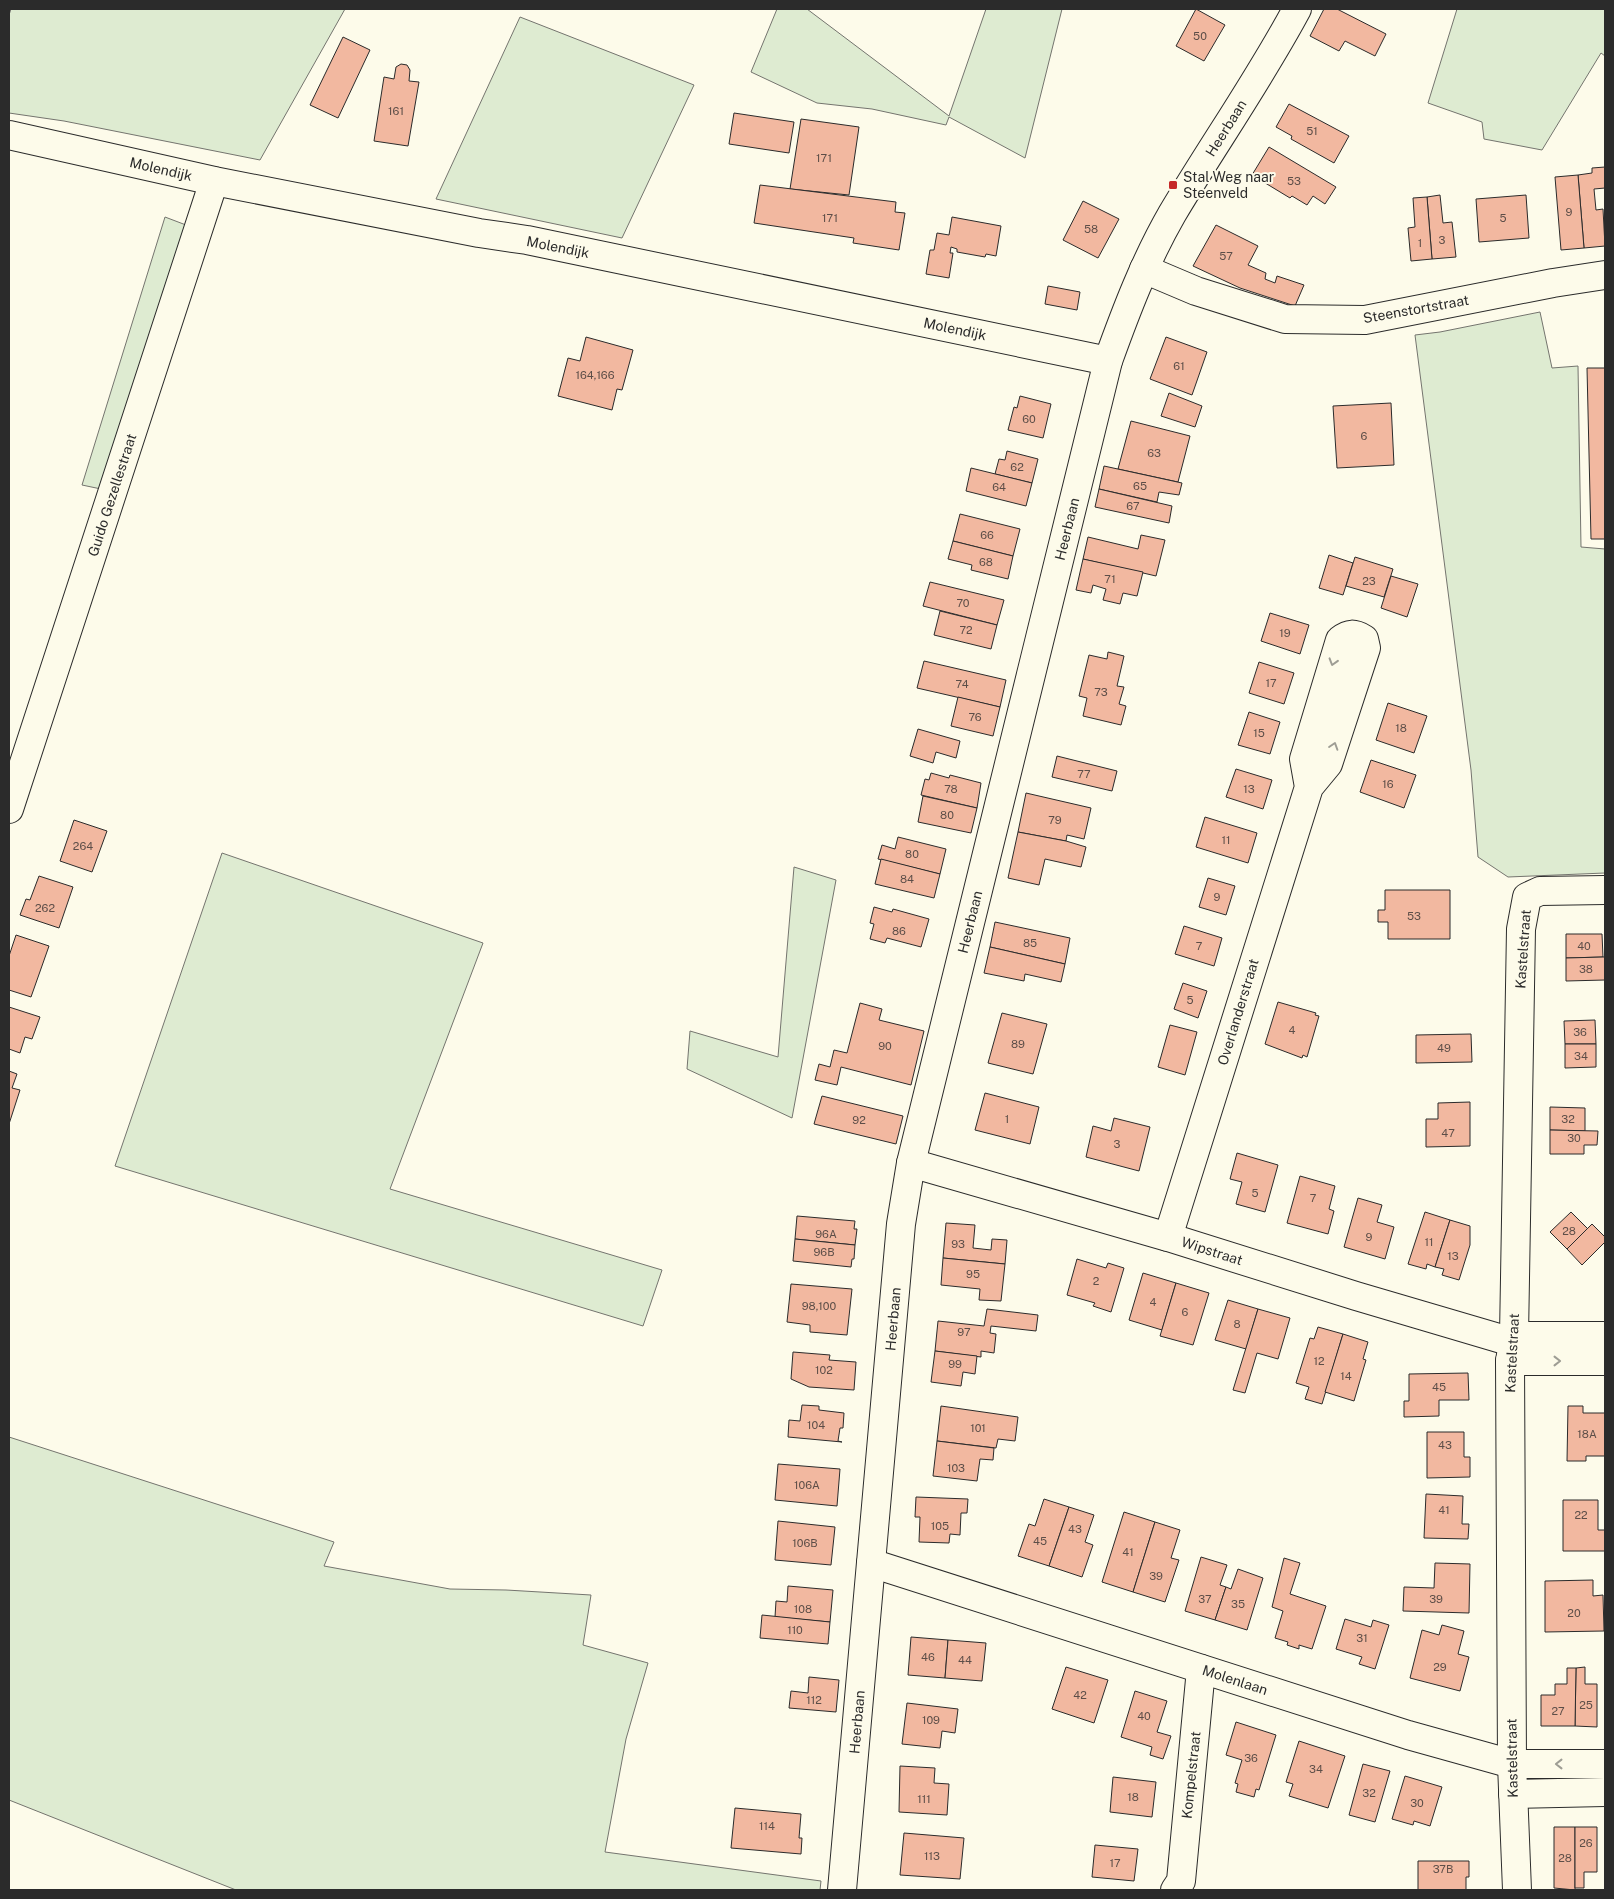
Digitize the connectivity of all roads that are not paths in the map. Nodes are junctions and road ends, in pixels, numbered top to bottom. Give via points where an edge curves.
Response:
1 (1297, 9) edge
2 (9, 135) edge
3 (214, 181) junction
4 (1144, 269) junction
5 (1605, 275) edge
6 (1108, 361) junction
7 (1309, 787) dead end
8 (9, 809) edge
9 (1605, 890) edge
10 (911, 1163) junction
11 (1168, 1237) junction
12 (1605, 1336) edge
13 (1512, 1346) junction
14 (1605, 1361) edge
15 (871, 1563) junction
16 (1201, 1669) junction
17 (1512, 1764) junction
18 (1605, 1764) edge
19 (1605, 1792) edge
20 (1513, 1794) junction
21 (1180, 1887) edge
22 (842, 1890) edge
23 (1516, 1890) edge

1 - 4 street, Heerbaan via 1172,215
2 - 3 street, Molendijk
3 - 6 street, Molendijk via 527,240
3 - 8 street, Guido Gezellestraat
4 - 5 street, Steenstortstraat via 1196,291 1294,320 1365,320
4 - 6 street, Heerbaan
6 - 10 street, Heerbaan
7 - 11 street, Overlanderstraat
9 - 13 street, Kastelstraat via 1540,891 1527,897 1521,929
10 - 11 street, Wipstraat
10 - 15 street, Heerbaan via 901,1224
11 - 13 street, Wipstraat
12 - 13 street, Wipstraat
13 -> 14 street, Wipstraat
13 - 17 street, Kastelstraat
15 - 16 street, Molenlaan
15 - 22 street, Heerbaan
16 - 17 street, Molenlaan via 1408,1735
16 - 21 street, Kompelstraat
18 -> 17 street, Molenlaan
17 - 20 street, Kastelstraat
19 - 20 street
20 - 23 street, Kastelstraat

